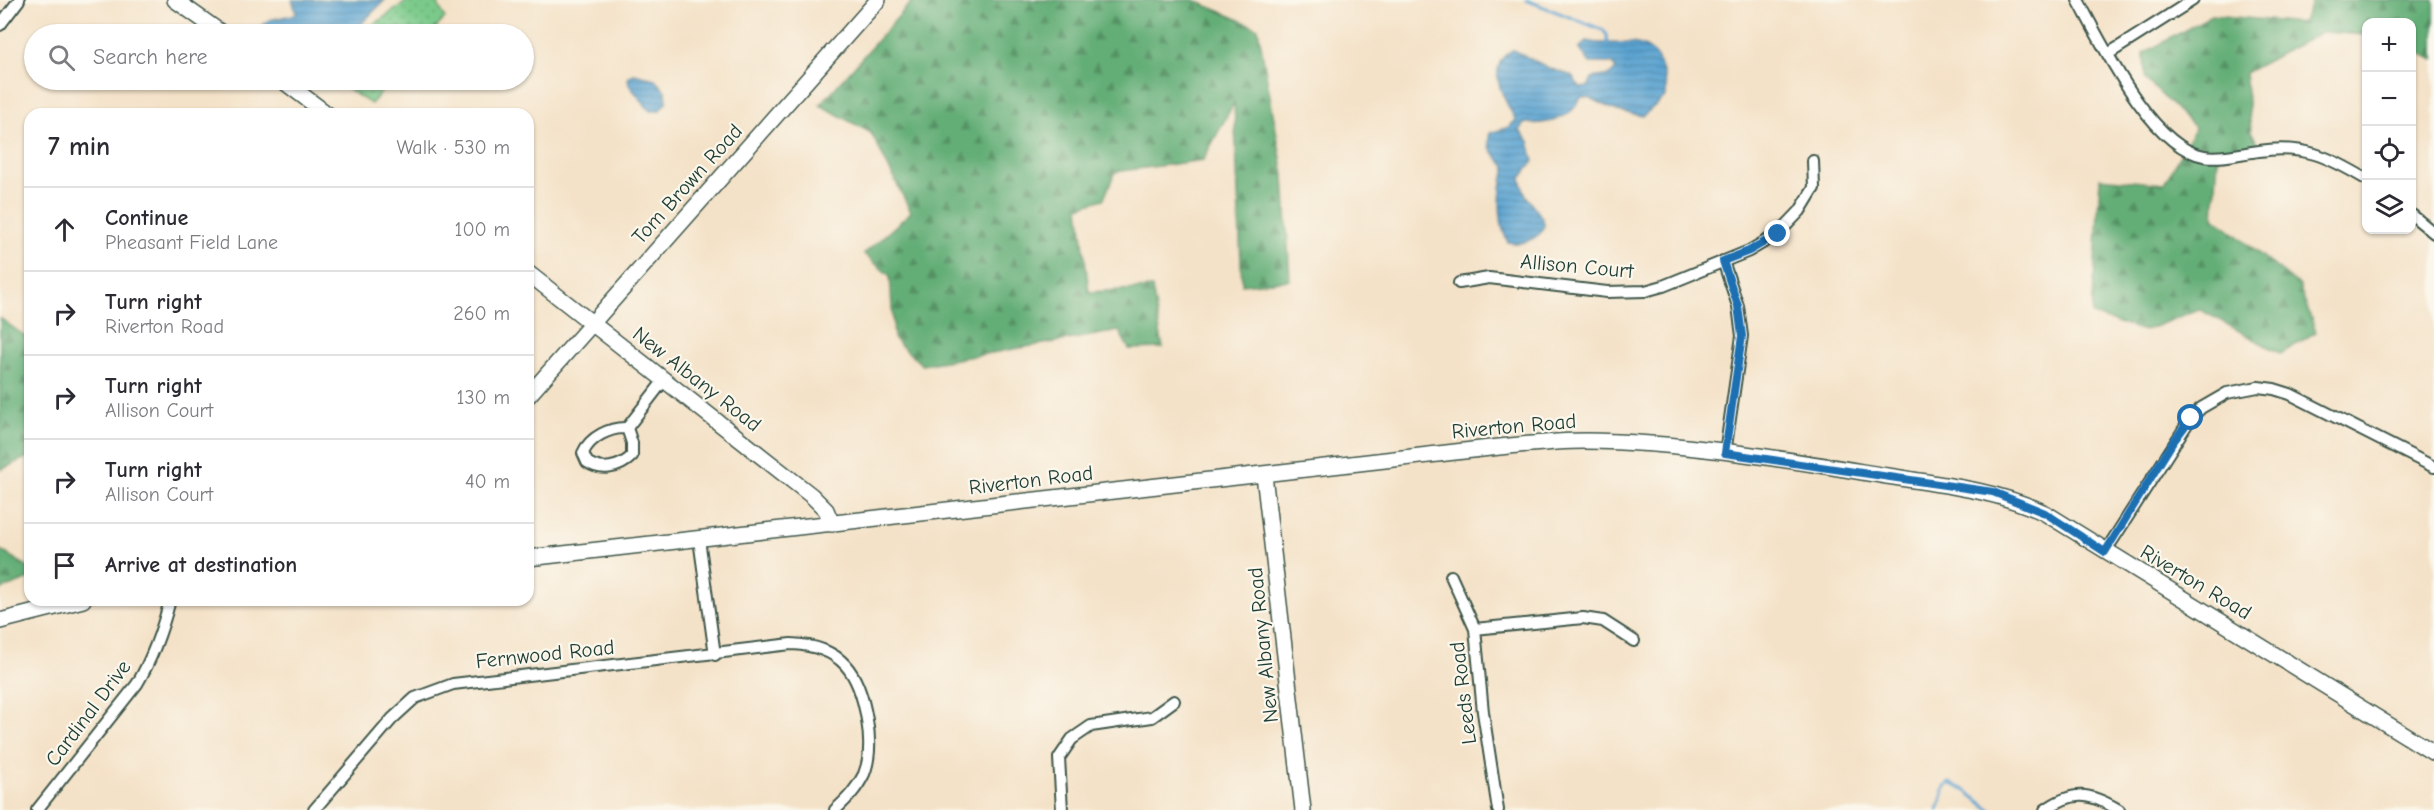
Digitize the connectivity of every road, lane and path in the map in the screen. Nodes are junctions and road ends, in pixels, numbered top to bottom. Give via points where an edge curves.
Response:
1 (19, 0) edge
2 (175, 0) edge
3 (878, 0) edge
4 (2078, 0) edge
5 (2193, 0) edge
6 (209, 24) edge
7 (0, 25) edge
8 (2108, 54) junction
9 (295, 90) edge
10 (319, 108) edge
11 (1813, 161) dead end
12 (2362, 176) edge
13 (2416, 218) edge
14 (2434, 233) edge
15 (1723, 261) junction
16 (534, 278) edge
17 (1459, 283) dead end
18 (591, 323) junction
19 (664, 380) junction
20 (534, 389) edge
21 (627, 428) junction
22 (1725, 453) junction
23 (2434, 467) edge
24 (1264, 475) junction
25 (832, 524) junction
26 (699, 539) junction
27 (2105, 552) junction
28 (534, 557) edge
29 (1451, 576) dead end
30 (59, 606) edge
31 (168, 606) edge
32 (0, 621) edge
33 (1475, 629) junction
34 (1634, 642) dead end
35 (715, 655) junction
36 (1174, 701) dead end
37 (2434, 753) edge
38 (37, 810) edge
39 (314, 810) edge
40 (835, 810) edge
41 (1062, 810) edge
42 (1303, 810) edge
43 (1498, 810) edge
44 (2045, 810) edge
45 (2119, 810) edge

1 - 7 street
2 - 6 main road
3 - 18 main road, Tom Brown Road
4 - 8 street
5 - 8 street
8 - 12 street via 2156,128 2177,146 2210,156 2275,148 2304,150 2331,158
9 - 10 main road
11 - 15 street, Allison Court via 1814,188 1800,211 1778,234
13 - 14 street
15 - 17 street, Allison Court via 1645,291 1606,292 1489,278
15 - 22 street via 1738,306 1742,336
16 - 18 main road, New Albany Road
18 - 19 main road, New Albany Road
18 - 20 main road, Tom Brown Road
19 - 21 street
19 - 25 main road, New Albany Road via 812,496 826,510
21 - 21 street via 632,456 625,463 603,468 587,462 583,453 586,445 616,428
22 - 24 main road, Riverton Road via 1636,443 1552,442
22 - 27 main road, Riverton Road via 1993,492 2045,513
23 - 27 street via 2290,394 2258,387 2228,393 2191,418
24 - 25 main road, Riverton Road
24 - 42 main road, New Albany Road
25 - 26 main road, Riverton Road
26 - 28 main road, Riverton Road
26 - 35 street
27 - 37 main road, Riverton Road
29 - 33 street, Leeds Road
30 - 32 main road
31 - 38 street, Cardinal Drive via 161,636 137,684
33 - 34 street via 1583,618 1603,621
33 - 43 street, Leeds Road
35 - 39 street, Fernwood Road via 453,684 428,692 392,719
35 - 40 street, Fernwood Road via 813,645 834,654 855,678 863,698 869,754 854,791
36 - 41 street via 1152,717 1091,726 1072,739 1059,758
44 - 45 street via 2062,798 2087,795

